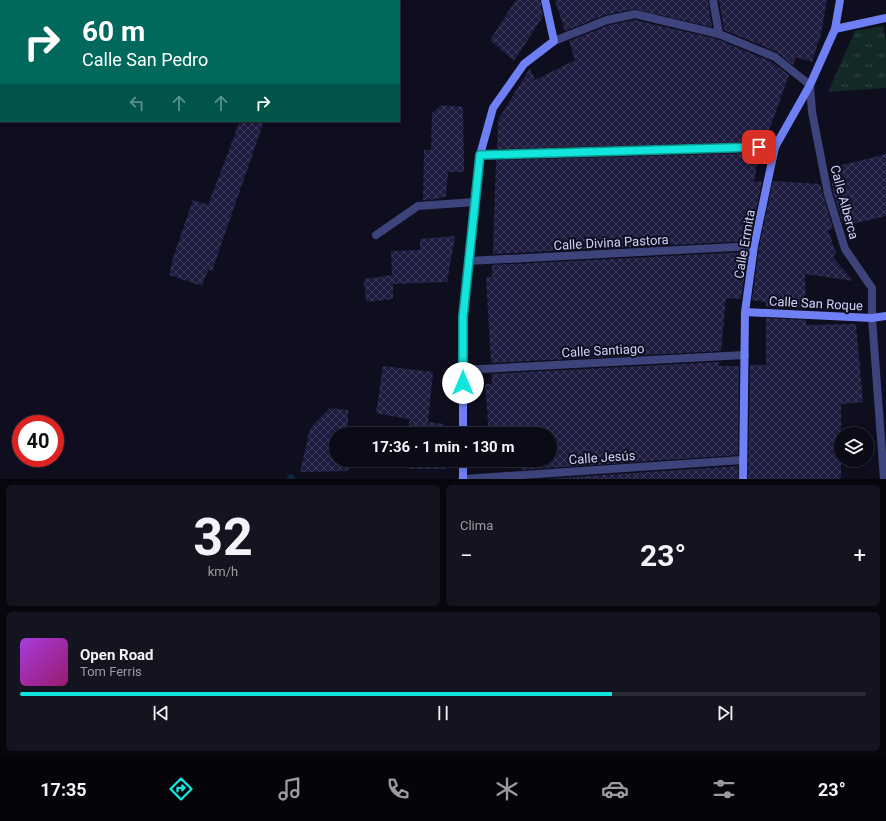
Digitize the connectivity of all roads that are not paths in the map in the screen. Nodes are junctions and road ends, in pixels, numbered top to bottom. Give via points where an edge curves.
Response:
1 (545, 0) edge
2 (713, 0) edge
3 (840, 0) edge
4 (886, 18) edge
5 (835, 29) junction
6 (719, 34) junction
7 (554, 41) junction
8 (810, 85) junction
9 (775, 147) junction
10 (480, 155) junction
11 (475, 202) junction
12 (376, 235) dead end
13 (754, 246) junction
14 (468, 261) junction
15 (745, 312) junction
16 (886, 316) edge
17 (872, 318) junction
18 (745, 355) junction
19 (463, 370) junction
20 (463, 427) edge
21 (884, 453) edge
22 (742, 460) junction
23 (463, 467) edge
24 (464, 479) edge
25 (743, 479) edge
26 (884, 479) edge

1 - 7 street
2 - 6 street
3 - 5 street, Calle Ermita
4 - 5 street
5 - 8 street, Calle Ermita
6 - 7 street via 634,14 607,20
6 - 8 street via 774,57
7 - 10 street via 524,64 493,108
8 - 9 street, Calle Ermita
8 - 17 street, Calle Alberca via 812,112 828,194 845,249 872,288
9 - 10 street
9 - 13 street, Calle Ermita
10 - 11 street
11 - 12 street via 418,206
11 - 14 street
13 - 14 street, Calle Divina Pastora
13 - 15 street, Calle Ermita
14 - 19 street via 463,317
15 - 17 street, Calle San Roque
15 - 18 street, Calle Ermita
16 - 17 street, Calle San Roque
17 - 21 street, Calle Alberca
18 - 19 street, Calle Santiago
18 - 22 street, Calle Ermita
19 - 20 street
21 - 26 street, Calle Alberca
22 - 24 street, Calle Jesús
22 - 25 street, Calle Ermita
23 - 24 street

